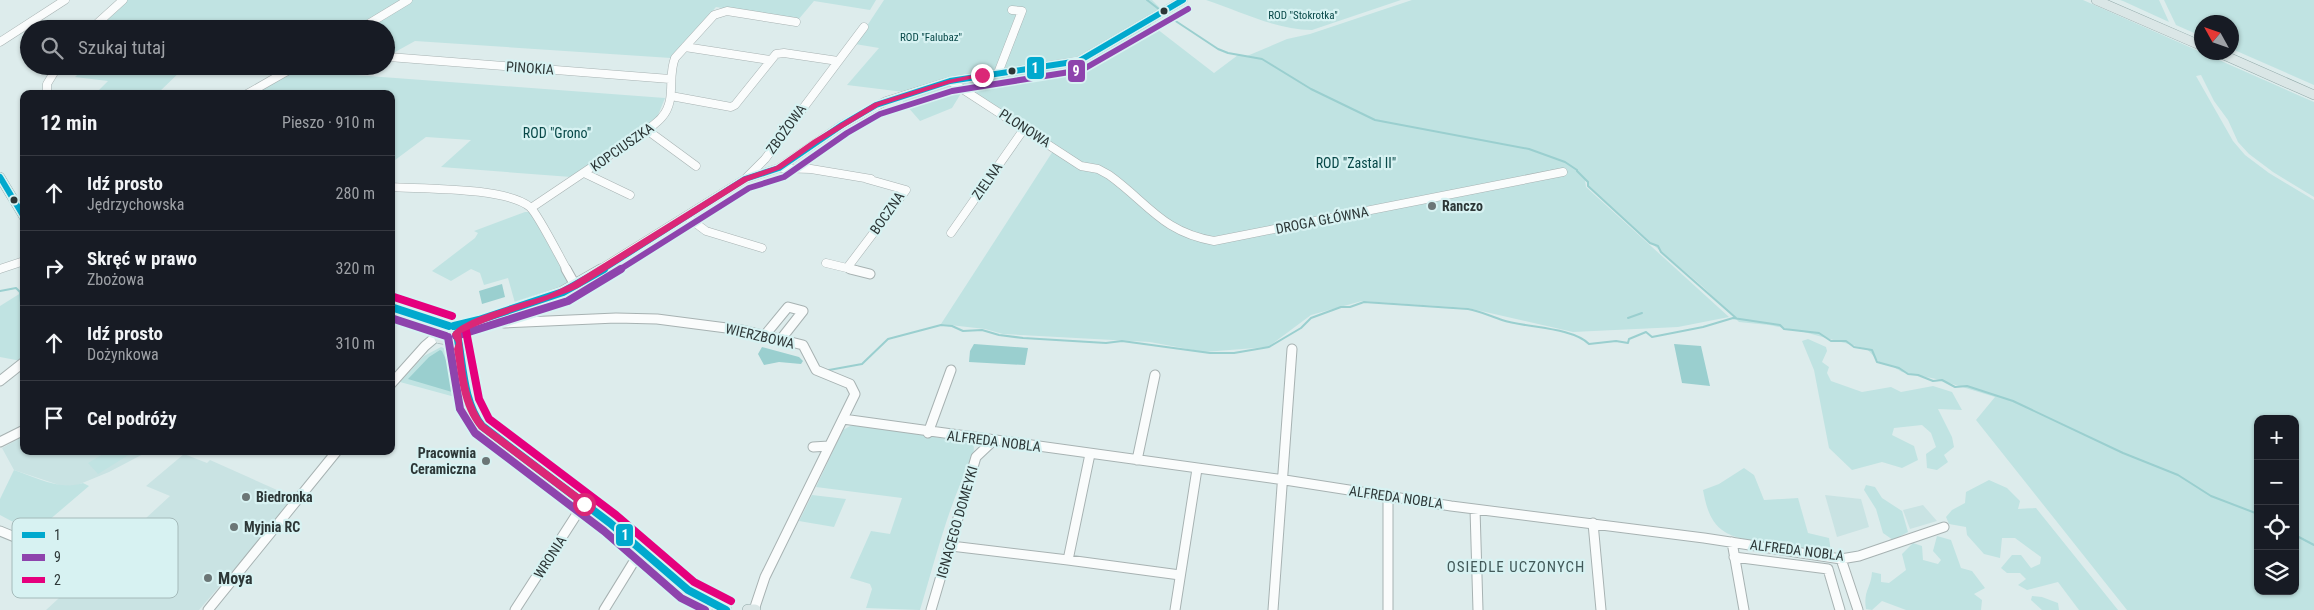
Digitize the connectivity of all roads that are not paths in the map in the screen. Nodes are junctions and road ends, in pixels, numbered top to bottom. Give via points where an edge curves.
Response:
1 (65, 0) edge
2 (123, 0) edge
3 (408, 0) edge
4 (1183, 0) edge
5 (2096, 0) edge
6 (1012, 10) dead end
7 (34, 20) edge
8 (101, 20) edge
9 (375, 20) edge
10 (796, 22) dead end
11 (864, 27) dead end
12 (20, 29) edge
13 (0, 42) edge
14 (2194, 43) edge
15 (685, 47) junction
16 (395, 57) edge
17 (770, 60) junction
18 (2235, 60) edge
19 (838, 61) junction
20 (998, 73) junction
21 (52, 75) edge
22 (280, 75) edge
23 (670, 79) junction
24 (950, 81) junction
25 (47, 90) edge
26 (254, 90) edge
27 (2314, 95) edge
28 (670, 96) junction
29 (1024, 128) junction
30 (647, 130) junction
31 (696, 166) dead end
32 (778, 168) junction
33 (1101, 170) joint
34 (1563, 172) dead end
35 (584, 173) junction
36 (0, 177) edge
37 (881, 177) dead end
38 (745, 179) junction
39 (867, 179) junction
40 (395, 187) edge
41 (630, 195) dead end
42 (531, 208) junction
43 (20, 209) edge
44 (686, 216) junction
45 (951, 233) dead end
46 (762, 248) dead end
47 (20, 262) edge
48 (826, 263) dead end
49 (847, 268) junction
50 (0, 269) edge
51 (870, 274) dead end
52 (575, 286) junction
53 (395, 308) edge
54 (496, 315) junction
55 (448, 332) junction
56 (765, 335) junction
57 (781, 339) junction
58 (1292, 349) dead end
59 (20, 365) edge
60 (951, 370) dead end
61 (1155, 375) dead end
62 (395, 380) edge
63 (0, 381) edge
64 (843, 419) junction
65 (20, 432) edge
66 (928, 433) junction
67 (994, 440) junction
68 (0, 442) edge
69 (829, 446) junction
70 (813, 447) dead end
71 (1090, 454) junction
72 (334, 455) edge
73 (1137, 460) junction
74 (1197, 469) junction
75 (1284, 480) junction
76 (1388, 497) junction
77 (584, 504) junction
78 (1475, 509) junction
79 (1593, 523) junction
80 (1944, 527) dead end
81 (0, 531) edge
82 (12, 536) edge
83 (1732, 542) junction
84 (951, 546) junction
85 (642, 550) junction
86 (1734, 557) junction
87 (1841, 559) junction
88 (1068, 560) junction
89 (1180, 575) junction
90 (208, 610) edge
91 (515, 610) edge
92 (604, 610) edge
93 (726, 610) edge
94 (748, 610) edge
95 (754, 610) edge
96 (931, 610) edge
97 (1176, 610) edge
98 (1273, 610) edge
99 (1388, 610) edge
100 (1478, 610) edge
101 (1601, 610) edge
102 (1744, 610) edge
103 (1840, 610) edge
104 (1858, 610) edge

1 - 7 street
2 - 8 street
3 - 9 street
4 - 20 street via 1079,61
5 - 14 main road
6 - 20 street via 1022,11
10 - 15 street, KOPCIUSZKA via 727,11 714,15
11 - 19 street, ZBOŻOWA
12 - 13 street
15 - 17 street
15 - 23 street, KOPCIUSZKA via 672,65
16 - 23 street, PINOKIA
17 - 19 street via 776,54 784,53
17 - 28 street via 730,108
18 - 27 main road
19 - 38 street, ZBOŻOWA via 765,159
20 - 24 street
21 - 25 street
22 - 26 street
23 - 28 street, KOPCIUSZKA
24 - 29 street, PLONOWA
24 - 32 street via 876,105
28 - 30 street, KOPCIUSZKA via 663,116
29 - 33 street, PLONOWA via 1081,166
29 - 45 street, ZIELNA
30 - 31 street
30 - 35 street, KOPCIUSZKA
32 - 38 street
32 - 39 street, BOCZNA via 811,169
33 - 34 street, DROGA GŁÓWNA via 1175,229 1188,236 1214,241
35 - 41 street
35 - 42 street, KOPCIUSZKA
36 - 43 main road
37 - 39 street, BOCZNA
38 - 44 street, ZBOŻOWA
39 - 49 street, BOCZNA via 906,190
40 - 42 street via 491,194 518,200
42 - 52 street
44 - 46 street via 706,231
44 - 52 street, ZBOŻOWA
47 - 50 street
48 - 49 street
49 - 51 street
52 - 54 street, ZBOŻOWA
53 - 55 main road via 431,321
54 - 55 street, ZBOŻOWA
54 - 56 street, WIERZBOWA via 499,321 504,322 638,318 728,327
55 - 62 street, ZBOŻOWA via 423,351
55 - 77 main road via 459,349 467,399 477,421
56 - 57 street, WIERZBOWA
56 - 57 street via 788,308 803,311
57 - 64 street, WIERZBOWA via 803,345 816,369 839,378 855,390
58 - 75 street
59 - 63 street
60 - 66 street
61 - 73 street
64 - 66 street, ALFREDA NOBLA
64 - 69 street, WIERZBOWA
65 - 68 street
66 - 67 street, ALFREDA NOBLA
67 - 71 street, ALFREDA NOBLA
67 - 84 street, IGNACEGO DOMEYKI via 976,457
69 - 70 street
69 - 95 street, WIERZBOWA via 765,576
71 - 73 street, ALFREDA NOBLA
71 - 88 street
72 - 90 street
73 - 74 street, ALFREDA NOBLA
74 - 75 street, ALFREDA NOBLA
74 - 89 street
75 - 76 street, ALFREDA NOBLA
75 - 98 street
76 - 78 street, ALFREDA NOBLA
76 - 99 street
77 - 85 main road
77 - 91 street, WRONIA
78 - 79 street, ALFREDA NOBLA
78 - 100 street
79 - 83 street, ALFREDA NOBLA
79 - 101 street
80 - 87 street, ALFREDA NOBLA
81 - 82 street
83 - 86 street
83 - 87 street, ALFREDA NOBLA
84 - 88 street
84 - 96 street, IGNACEGO DOMEYKI
85 - 92 street
85 - 93 main road via 694,594
86 - 102 street
86 - 103 street via 1828,569
87 - 104 street
88 - 89 street
89 - 97 street
94 - 95 main road

